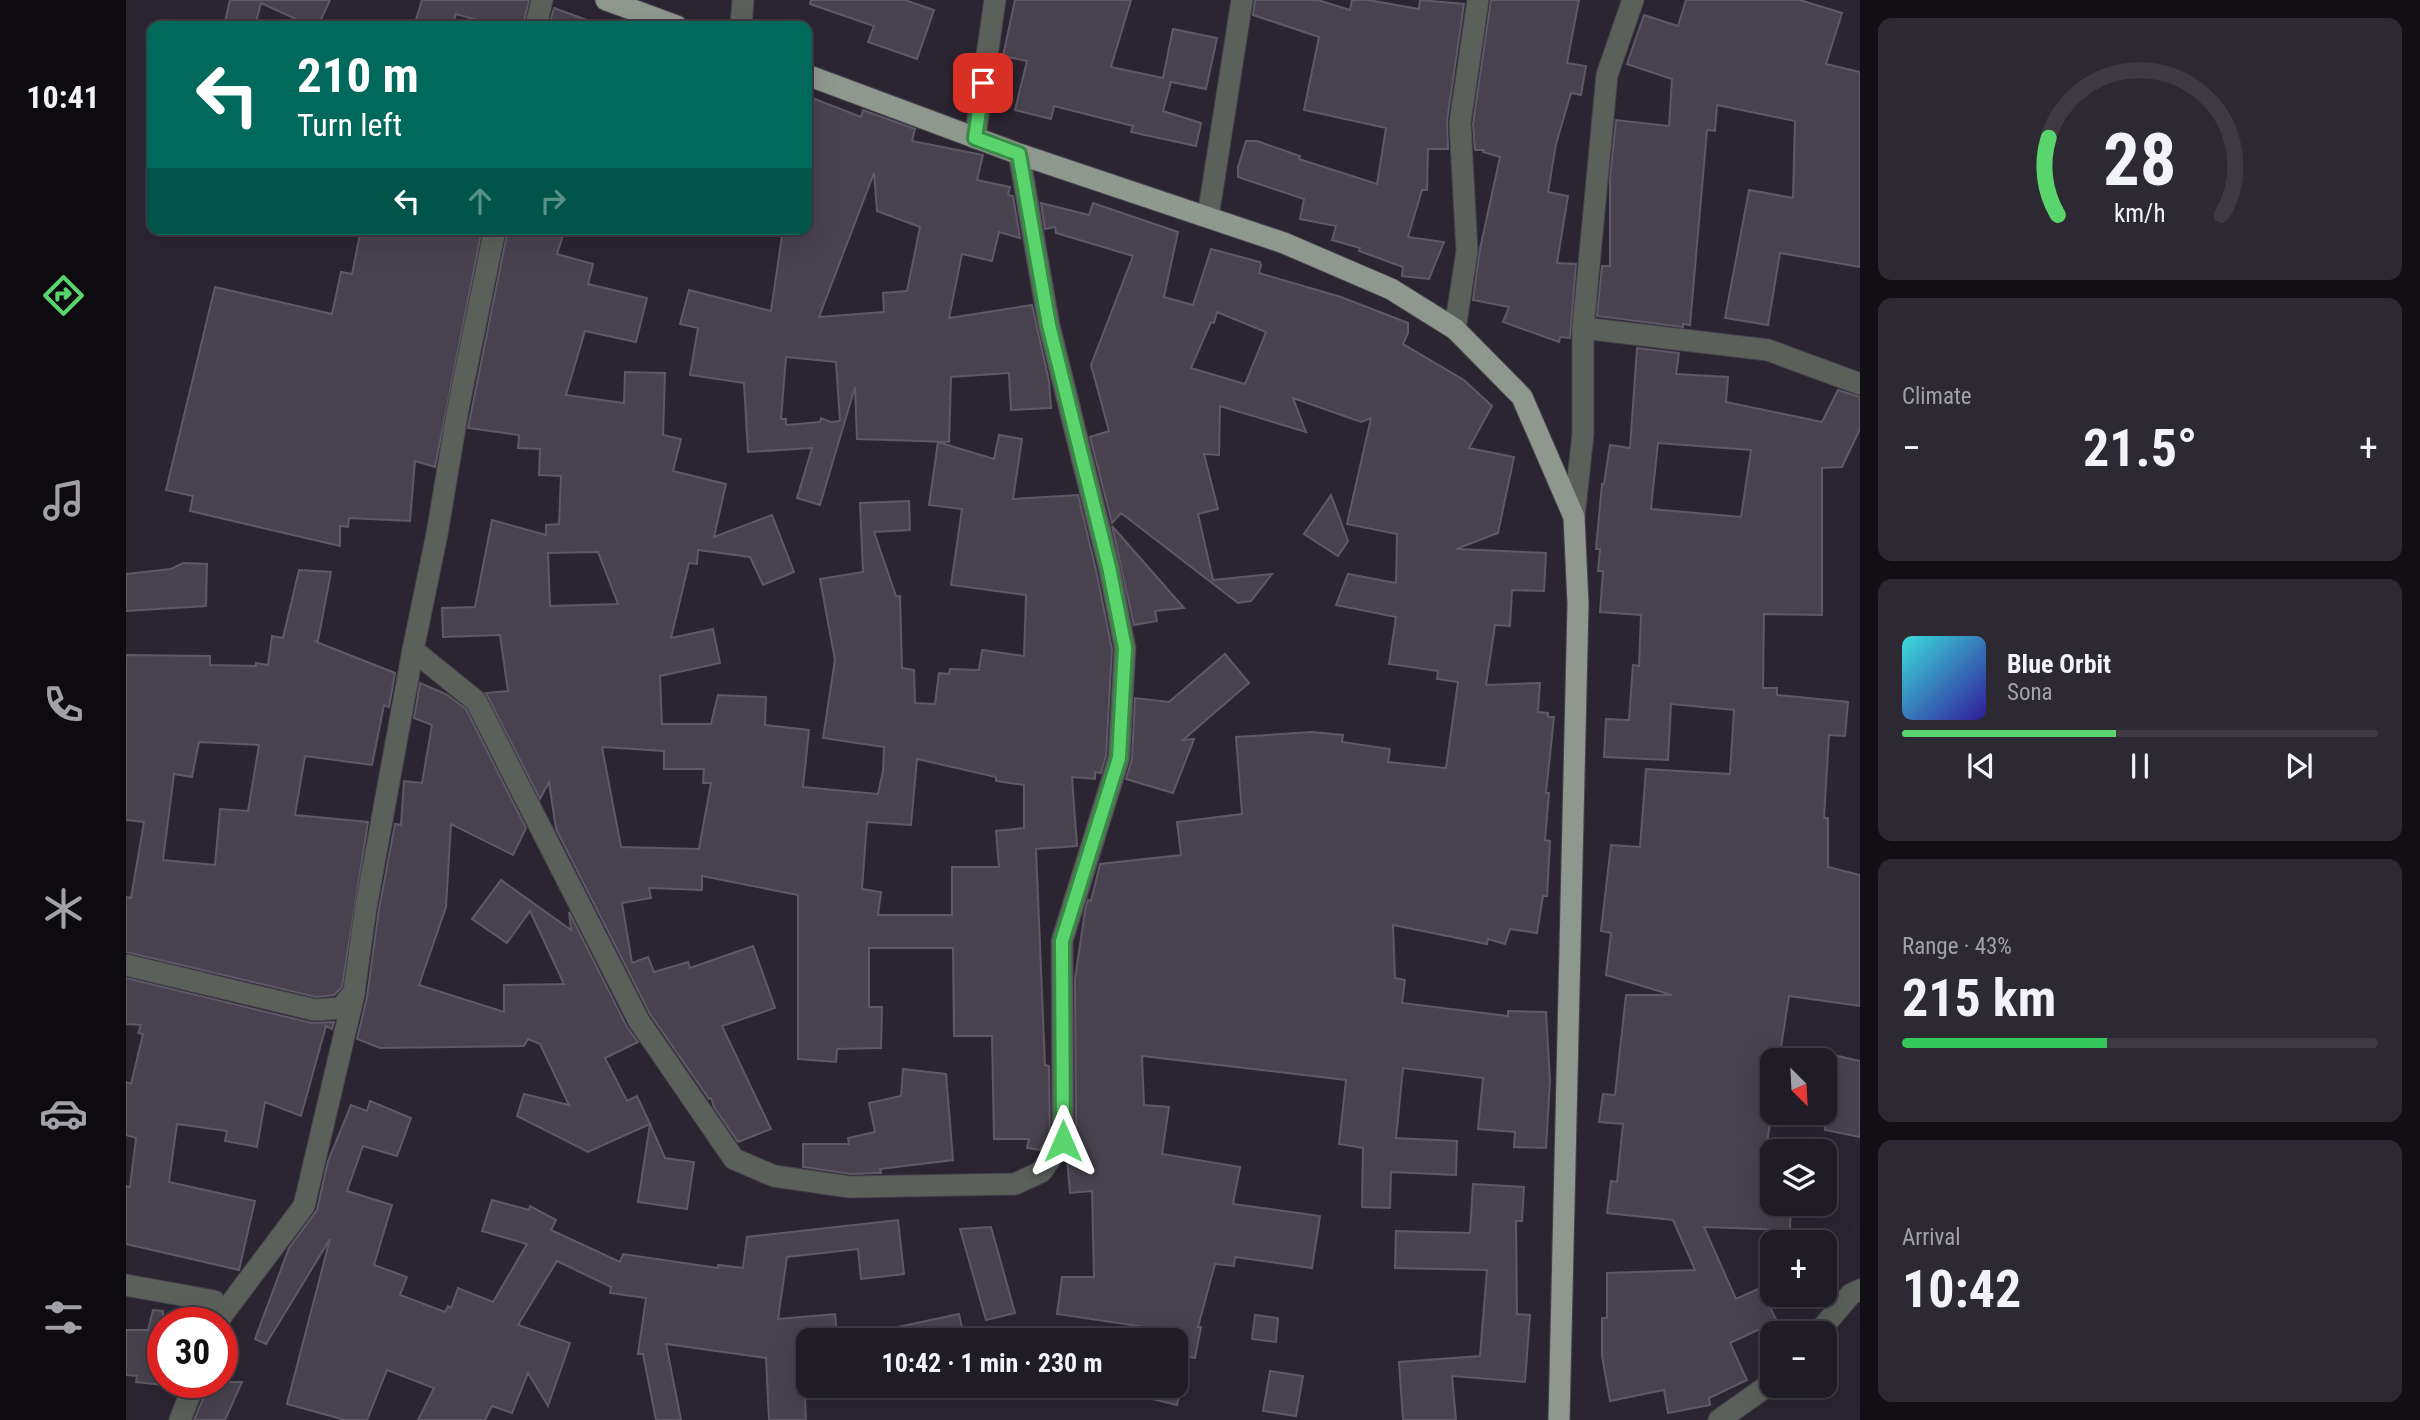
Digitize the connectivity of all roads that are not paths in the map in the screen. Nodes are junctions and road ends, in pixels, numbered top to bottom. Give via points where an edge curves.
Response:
1 (542, 0) edge
2 (606, 0) edge
3 (743, 0) edge
4 (995, 0) edge
5 (1242, 0) edge
6 (1478, 0) edge
7 (1633, 0) edge
8 (537, 21) edge
9 (663, 21) edge
10 (741, 21) edge
11 (812, 77) edge
12 (975, 138) junction
13 (1019, 154) junction
14 (1208, 217) junction
15 (494, 235) edge
16 (1583, 328) junction
17 (1455, 329) junction
18 (1860, 384) edge
19 (1574, 517) junction
20 (413, 650) junction
21 (126, 965) edge
22 (354, 992) junction
23 (126, 1285) edge
24 (1860, 1290) edge
25 (216, 1307) edge
26 (229, 1307) edge
27 (1828, 1321) edge
28 (1760, 1391) edge
29 (189, 1398) edge
30 (180, 1420) edge
31 (1559, 1420) edge
32 (1719, 1420) edge

1 - 8 street
2 - 9 main road
3 - 10 street
4 - 12 street
5 - 14 street
6 - 17 street via 1460,123 1467,251
7 - 16 street via 1607,75
11 - 12 main road
12 - 13 main road
13 - 14 main road
13 - 20 street via 1049,325 1125,648 1119,758 1062,941 1063,1141 1041,1172 1015,1184 849,1187 774,1177 734,1159 639,1021 476,701
14 - 17 main road via 1284,243 1391,289
15 - 20 street
16 - 18 street via 1768,350
16 - 19 street via 1583,434
17 - 19 main road via 1522,397
19 - 31 main road via 1578,604
20 - 22 street
21 - 22 street via 315,1010 341,1008
22 - 26 street via 304,1206
23 - 25 street via 214,1301
24 - 27 street
28 - 32 street
29 - 30 street

